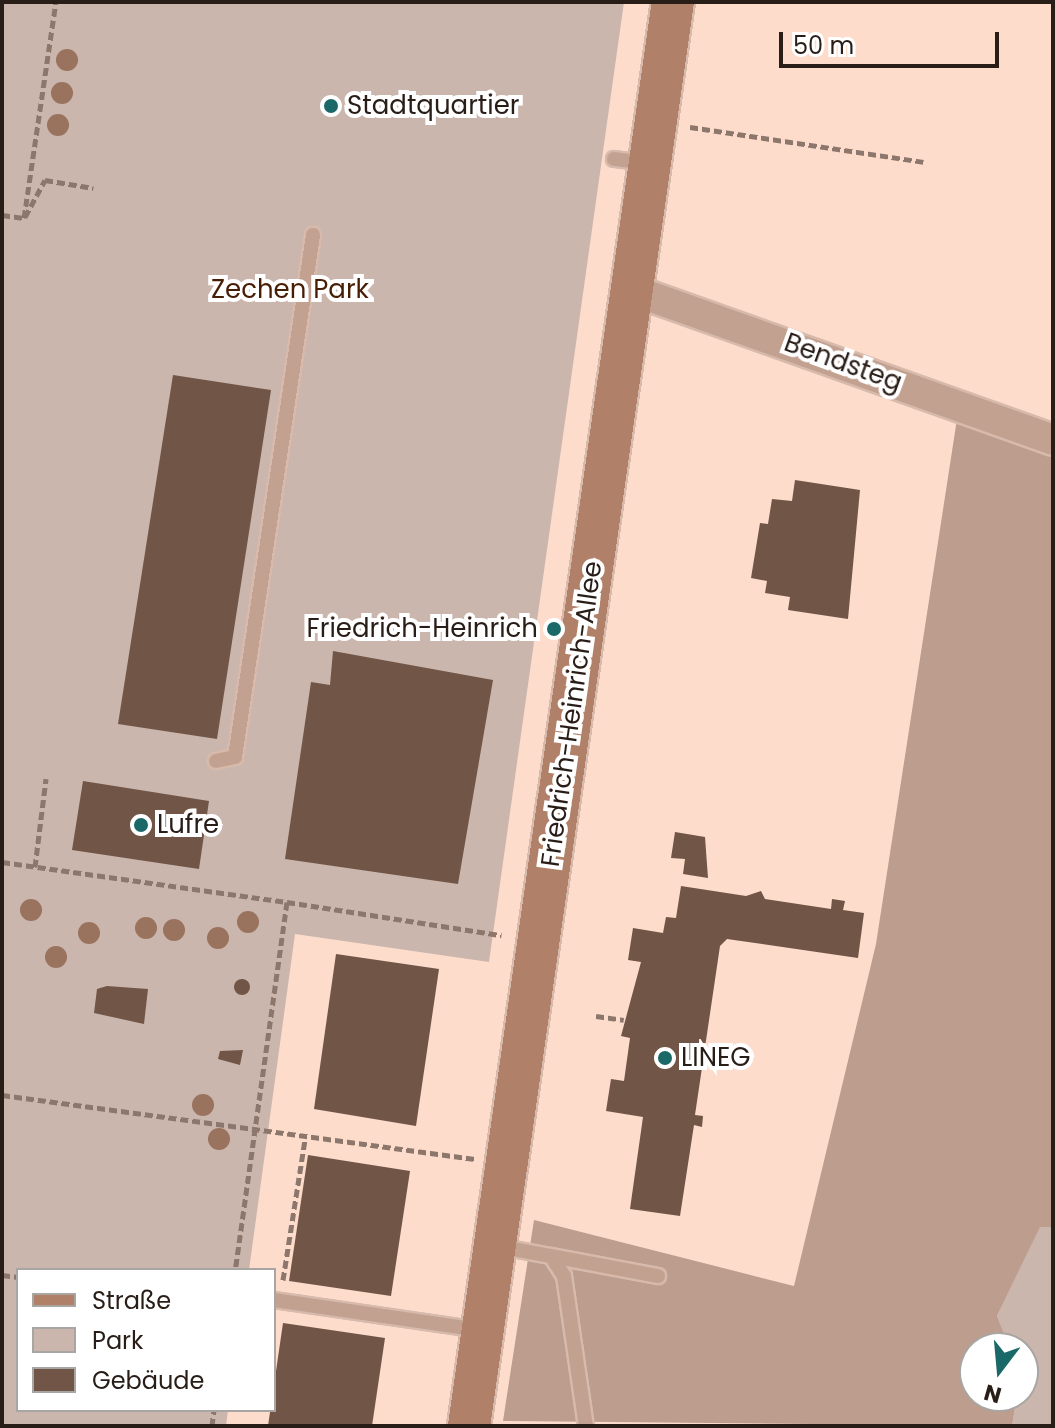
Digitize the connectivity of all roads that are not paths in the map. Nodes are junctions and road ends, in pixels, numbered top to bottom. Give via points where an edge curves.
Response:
1 (673, 2) edge
2 (313, 235) dead end
3 (632, 290) junction
4 (1053, 440) edge
5 (216, 761) dead end
6 (495, 1246) junction
7 (551, 1256) junction
8 (658, 1276) dead end
9 (277, 1300) edge
10 (483, 1331) junction
11 (469, 1426) edge
12 (586, 1426) edge

1 - 3 main road, Friedrich-Heinrich-Allee via 657,121 632,162
2 - 5 lane via 235,757
3 - 4 street, Bendsteg
3 - 6 main road, Friedrich-Heinrich-Allee
6 - 7 lane
6 - 10 main road, Friedrich-Heinrich-Allee
7 - 8 lane
7 - 12 lane via 569,1297
9 - 10 lane
10 - 11 main road, Friedrich-Heinrich-Allee

